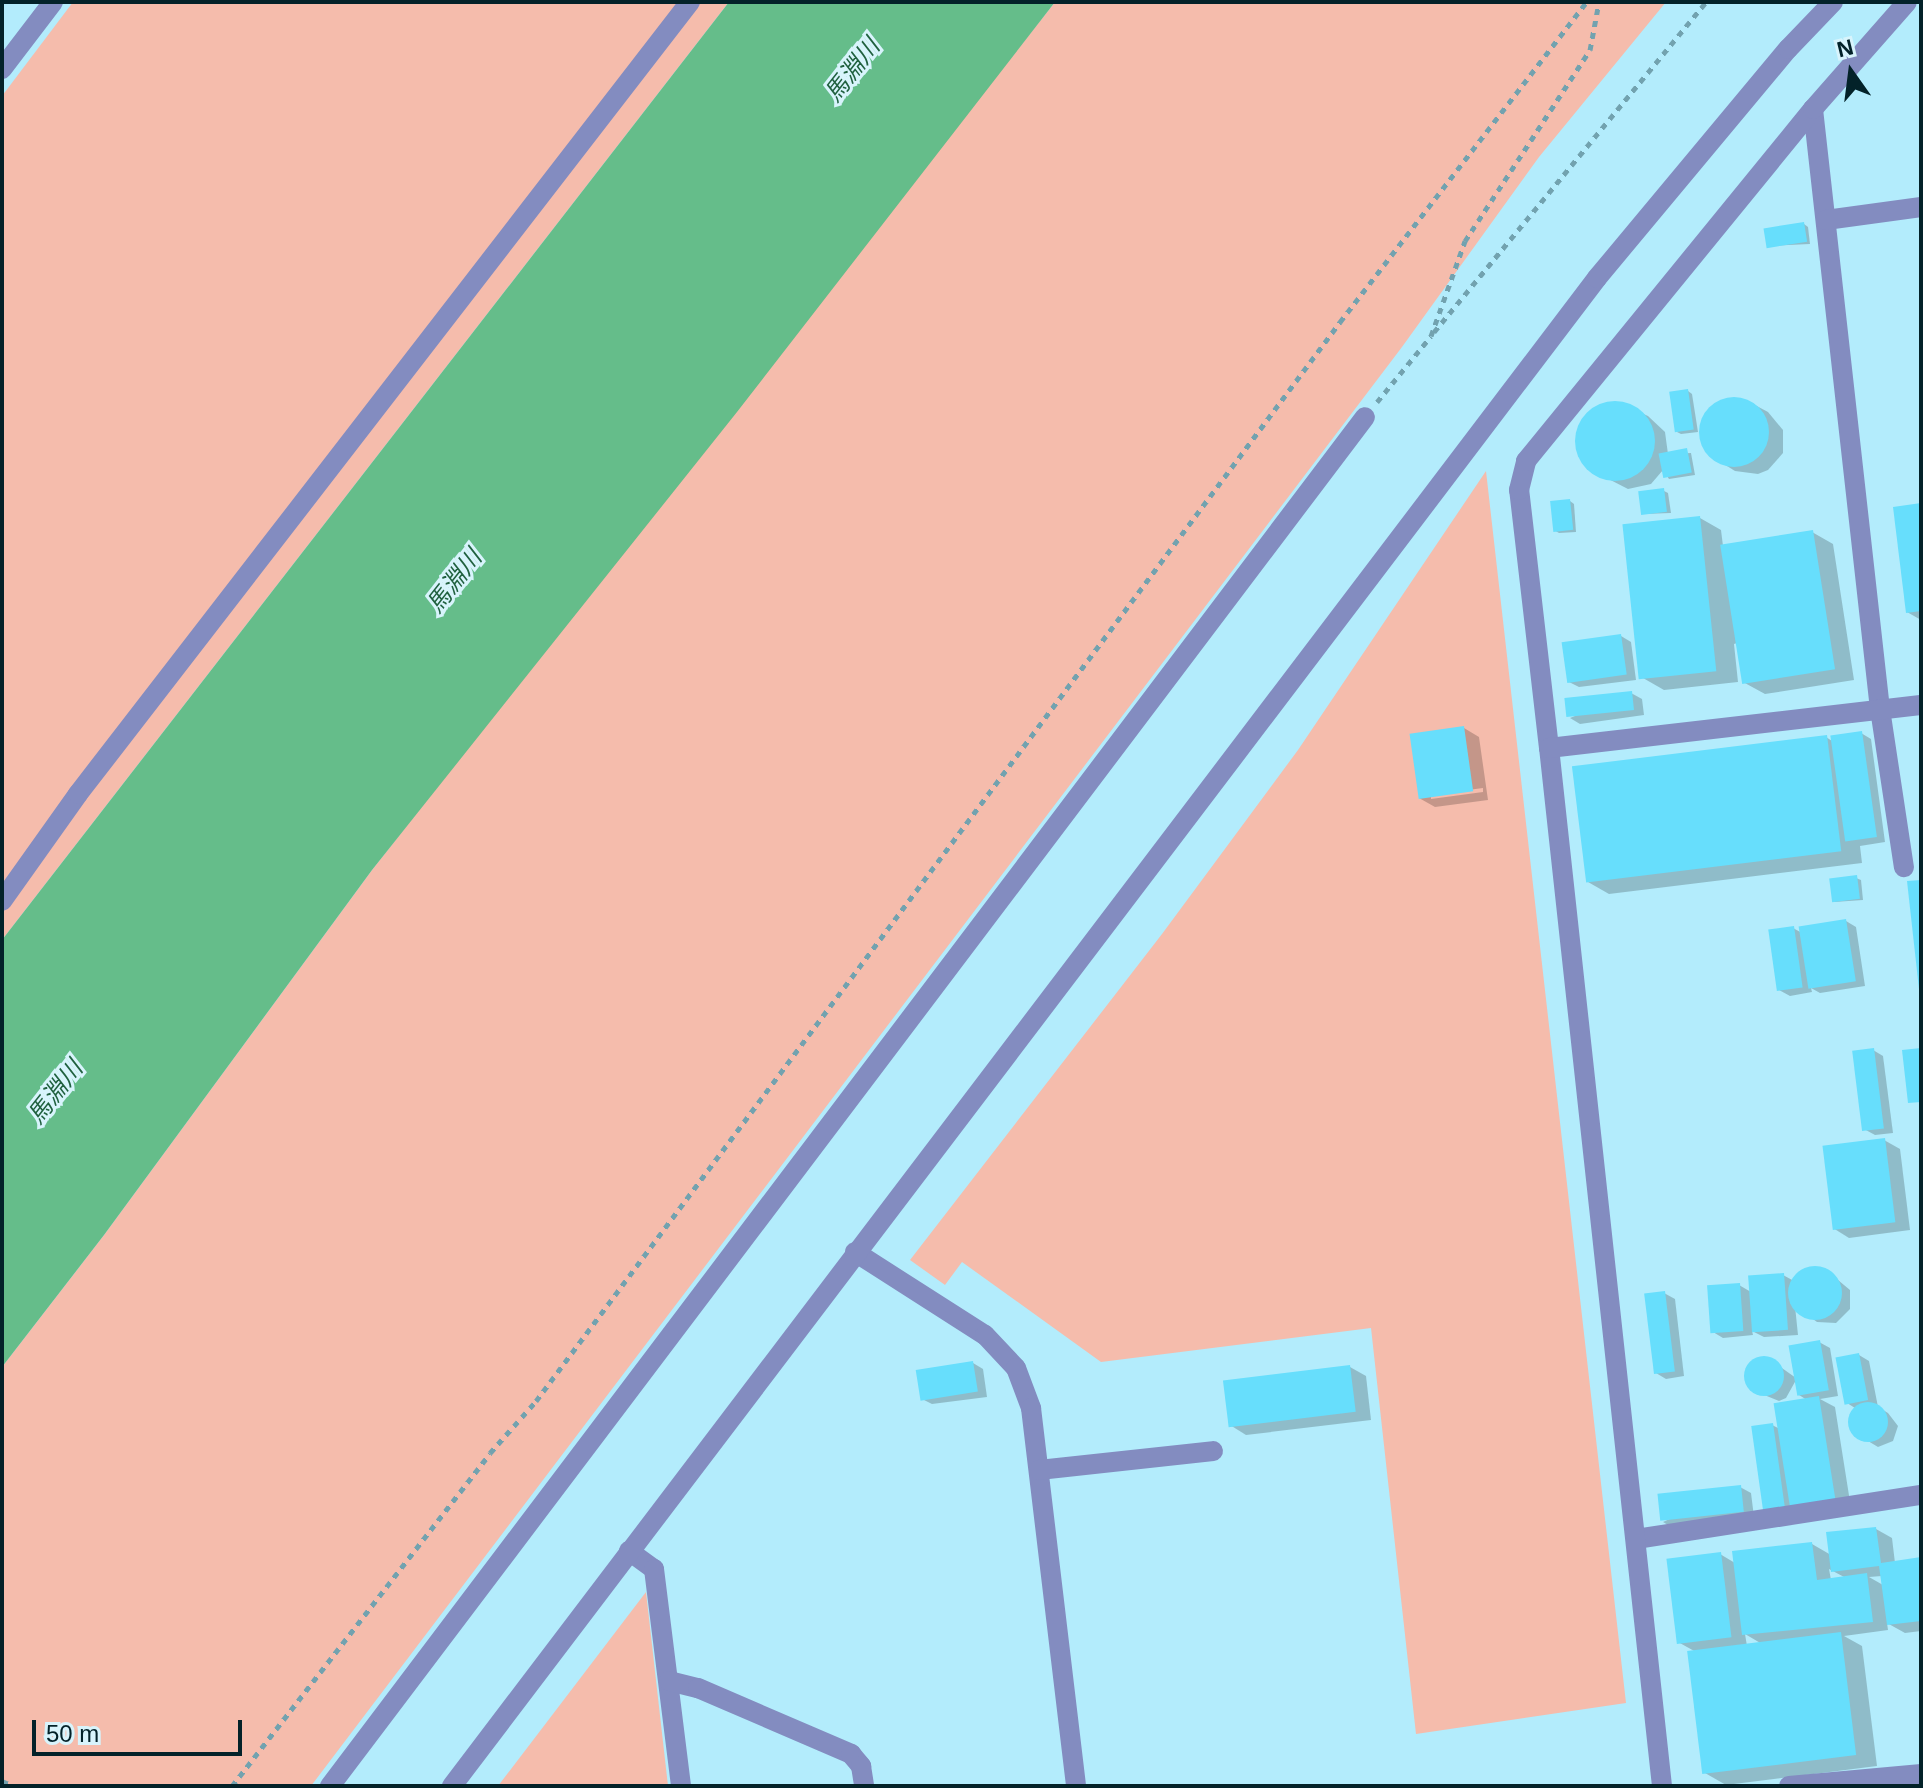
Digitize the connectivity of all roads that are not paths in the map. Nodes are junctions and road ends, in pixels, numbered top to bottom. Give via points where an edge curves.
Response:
1 (53, 2) edge
2 (690, 2) edge
3 (1833, 2) edge
4 (1907, 2) edge
5 (2, 69) edge
6 (1813, 109) junction
7 (1921, 207) edge
8 (1826, 220) junction
9 (1365, 417) road end
10 (1921, 705) edge
11 (1880, 709) junction
12 (1549, 748) junction
13 (1904, 867) dead end
14 (2, 901) edge
15 (855, 1252) junction
16 (1213, 1451) dead end
17 (1039, 1470) junction
18 (1921, 1495) edge
19 (1636, 1539) junction
20 (629, 1551) junction
21 (669, 1681) junction
22 (1921, 1774) edge
23 (330, 1786) edge
24 (452, 1786) edge
25 (681, 1786) edge
26 (864, 1786) edge
27 (1076, 1786) edge
28 (1662, 1786) edge
29 (1789, 1786) edge

1 - 5 street
2 - 14 street via 88,782
3 - 15 street via 1597,278
4 - 6 street
6 - 8 street
6 - 12 street via 1526,461 1519,490
7 - 8 street
8 - 11 street
9 - 23 street
10 - 11 street
11 - 12 street
11 - 13 street
12 - 19 street
15 - 17 street via 985,1335 1016,1368 1031,1408
15 - 20 street
16 - 17 street
17 - 27 street
18 - 19 street
19 - 28 street
20 - 21 street via 654,1569
20 - 24 street
21 - 25 street
21 - 26 street via 698,1688 851,1754 861,1766
22 - 29 street

